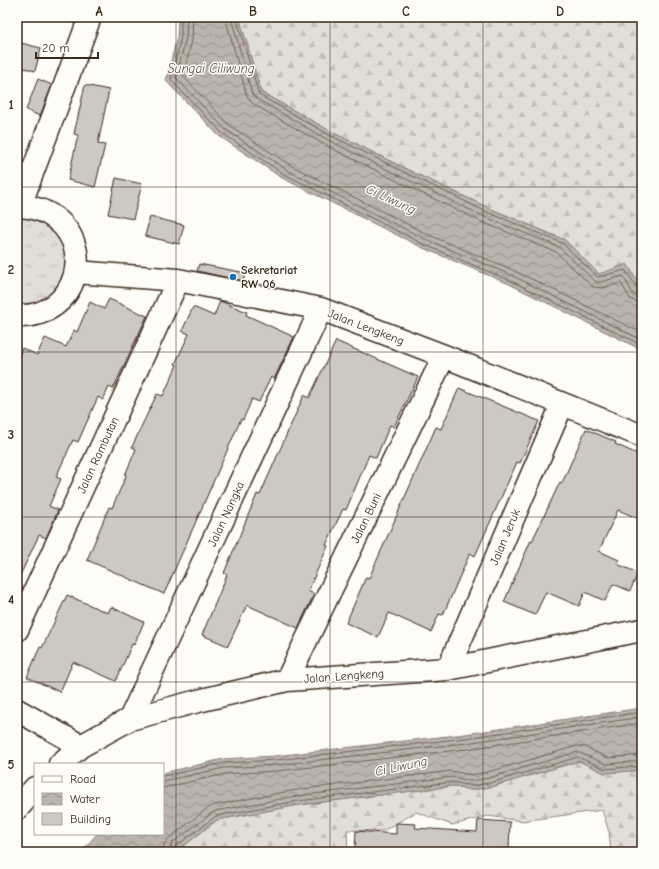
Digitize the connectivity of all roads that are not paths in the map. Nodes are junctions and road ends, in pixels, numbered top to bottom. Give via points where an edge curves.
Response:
1 (90, 17) edge
2 (21, 201) edge
3 (76, 272) junction
4 (178, 280) junction
5 (321, 309) junction
6 (17, 316) edge
7 (444, 356) junction
8 (562, 405) junction
9 (642, 436) edge
10 (17, 630) edge
11 (642, 630) edge
12 (448, 669) junction
13 (287, 680) junction
14 (17, 710) edge
15 (130, 719) junction
16 (81, 746) junction
17 (61, 763) edge
18 (34, 789) edge
19 (17, 809) edge

1 - 2 street
2 - 3 street via 57,219 70,234 77,252
3 - 4 street, Jalan Lengkeng
3 - 6 street via 69,290 56,305 38,314
4 - 5 street, Jalan Lengkeng
4 - 10 street, Jalan Rambutan
5 - 7 street, Jalan Lengkeng
5 - 15 street, Jalan Nangka
7 - 8 street, Jalan Lengkeng
7 - 13 street, Jalan Buni
8 - 9 street, Jalan Lengkeng
8 - 12 street, Jalan Jeruk
11 - 12 street, Jalan Lengkeng
12 - 13 street, Jalan Lengkeng
13 - 15 street, Jalan Lengkeng via 198,700
14 - 16 street
15 - 16 street, Jalan Lengkeng
16 - 17 street, Jalan Lengkeng
18 - 19 street

